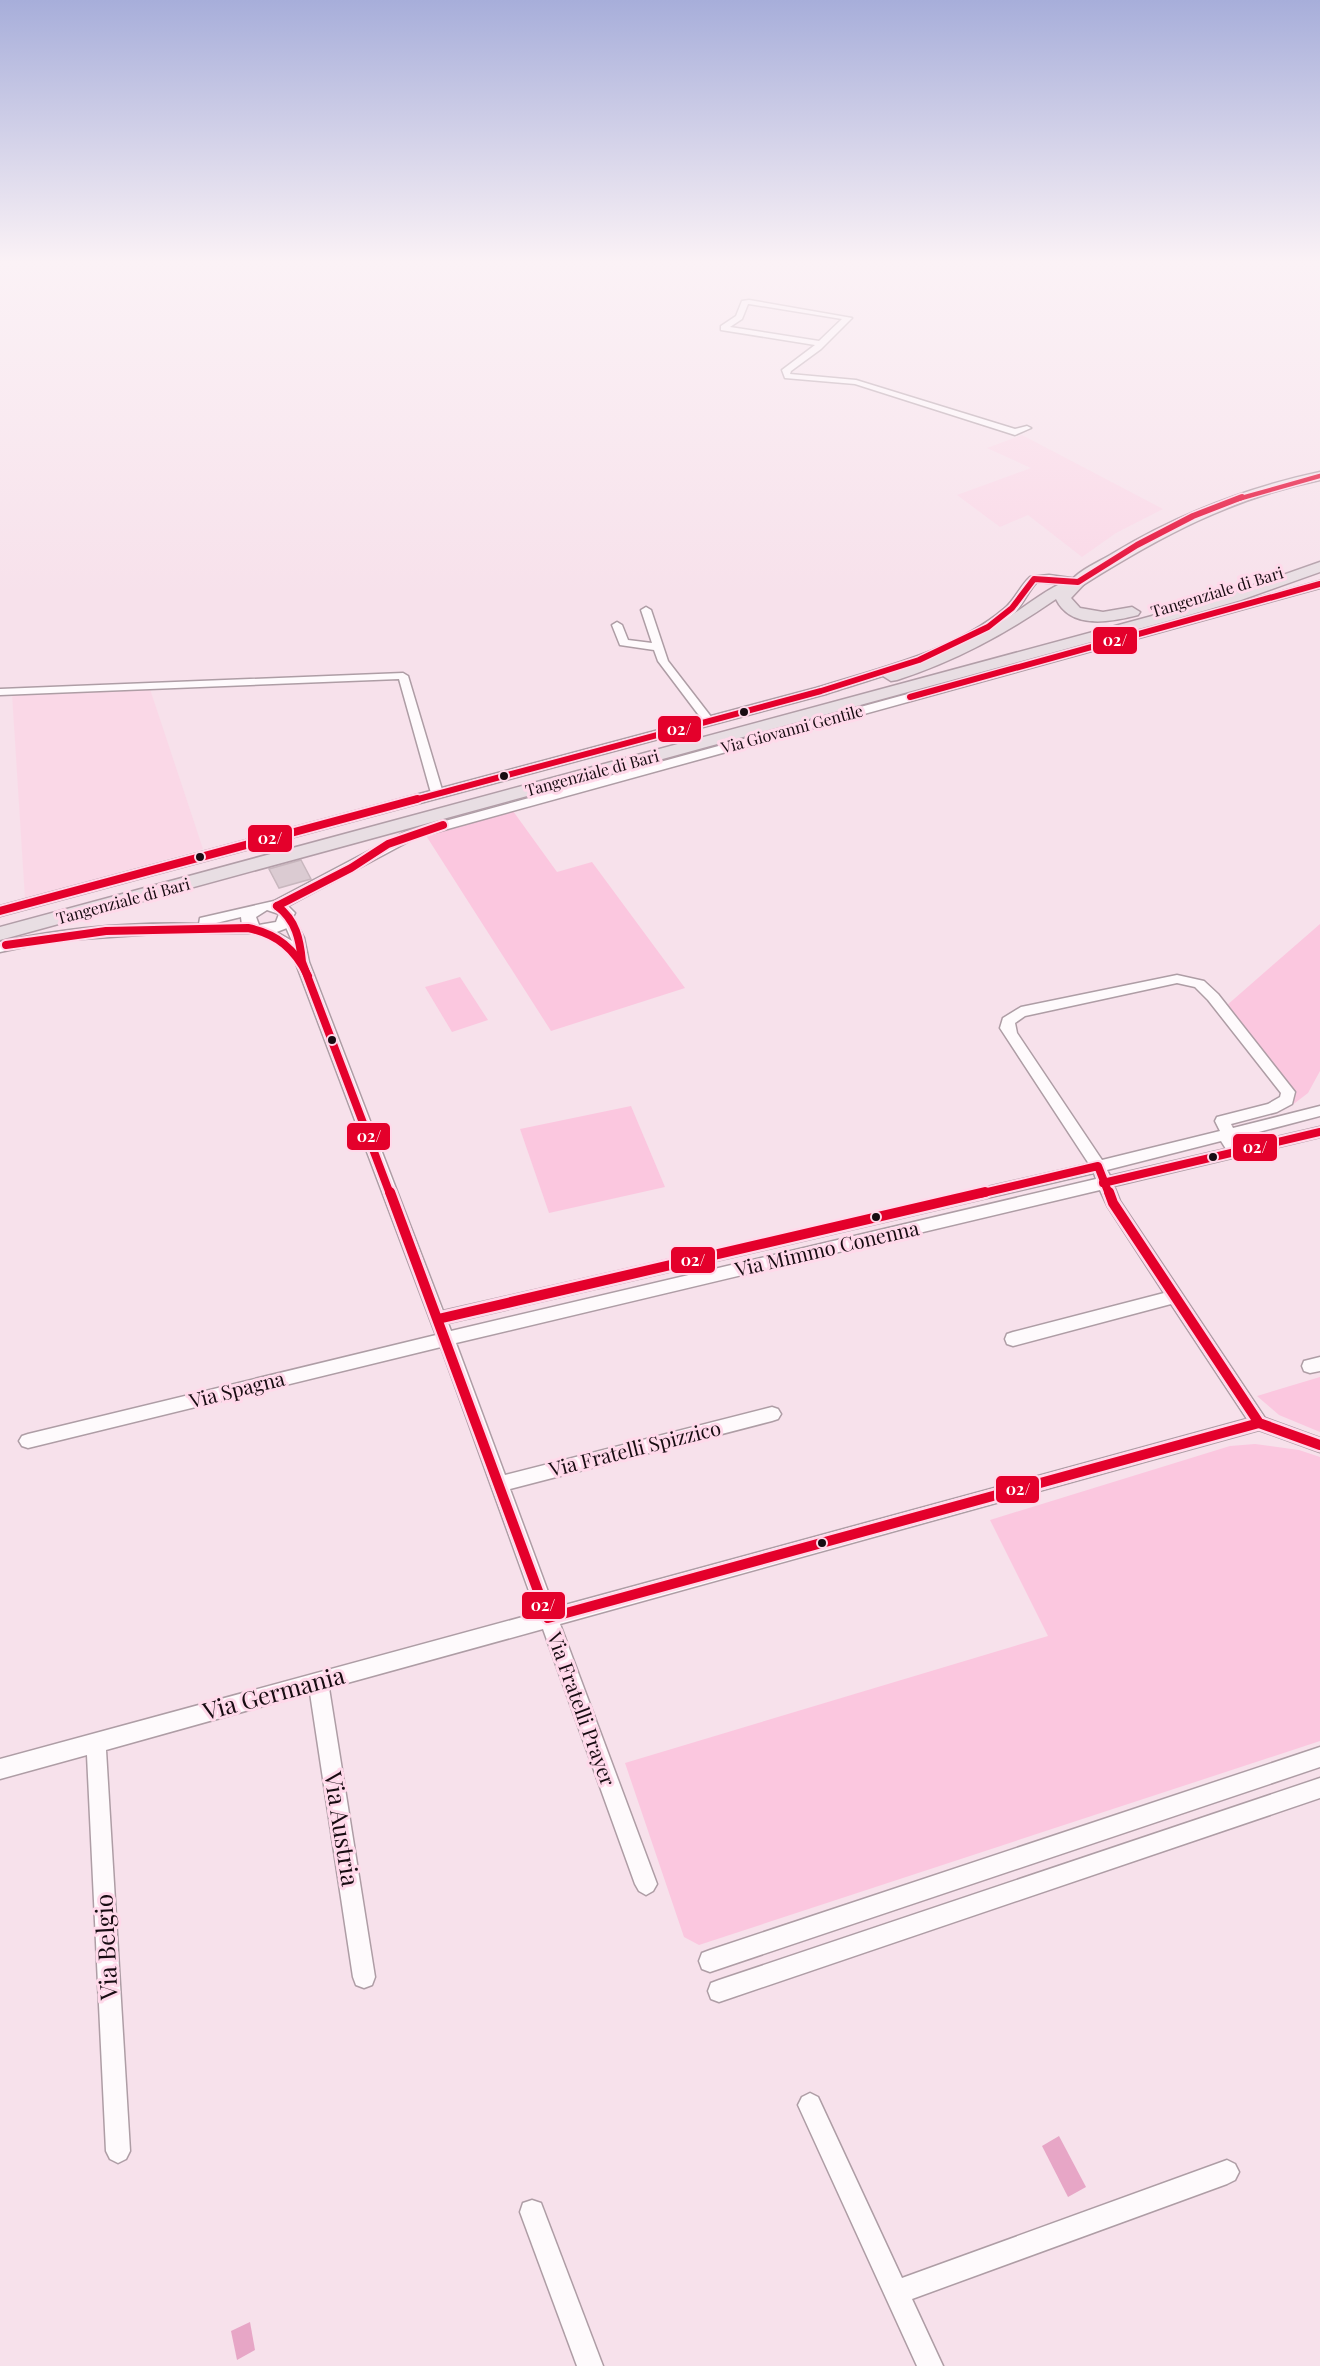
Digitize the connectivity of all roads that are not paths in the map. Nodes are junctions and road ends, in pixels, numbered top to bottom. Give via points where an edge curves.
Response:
1 (788, 375) edge
2 (1027, 428) dead end
3 (1320, 476) edge
4 (1320, 558) edge
5 (1320, 567) edge
6 (1320, 576) edge
7 (1070, 581) junction
8 (1320, 584) edge
9 (1235, 597) junction
10 (1188, 602) junction
11 (646, 610) dead end
12 (617, 625) dead end
13 (658, 647) junction
14 (0, 692) edge
15 (854, 692) junction
16 (708, 720) junction
17 (437, 793) junction
18 (256, 909) junction
19 (0, 911) edge
20 (282, 911) junction
21 (0, 923) edge
22 (168, 928) junction
23 (258, 929) junction
24 (0, 934) edge
25 (0, 947) edge
26 (303, 962) junction
27 (1320, 1111) edge
28 (1320, 1132) edge
29 (1229, 1135) junction
30 (1189, 1144) junction
31 (1240, 1150) junction
32 (1206, 1160) junction
33 (1098, 1166) junction
34 (1103, 1183) junction
35 (794, 1237) junction
36 (767, 1243) junction
37 (804, 1254) junction
38 (775, 1261) junction
39 (1176, 1296) junction
40 (438, 1319) junction
41 (446, 1339) junction
42 (1013, 1339) dead end
43 (772, 1414) dead end
44 (1259, 1423) junction
45 (28, 1441) dead end
46 (1320, 1445) edge
47 (499, 1484) junction
48 (548, 1618) junction
49 (318, 1681) junction
50 (96, 1743) junction
51 (1320, 1757) edge
52 (0, 1769) edge
53 (1320, 1788) edge
54 (646, 1884) dead end
55 (710, 1961) dead end
56 (364, 1977) dead end
57 (719, 1991) dead end
58 (810, 2105) dead end
59 (118, 2151) dead end
60 (1227, 2172) dead end
61 (532, 2212) dead end
62 (896, 2294) junction
63 (590, 2366) edge
64 (930, 2366) edge

1 - 2 street via 856,382 1015,432
3 - 7 main road via 1198,511
4 - 10 highway, Tangenziale di Bari
5 - 9 highway, Tangenziale di Bari
6 - 9 highway
7 - 10 highway via 1063,600 1071,609 1088,616 1117,617 1168,603
7 - 15 highway via 1010,624 978,641 863,685
7 - 16 street via 1021,595 1010,611 943,648 821,690
8 - 20 street, Via Giovanni Gentile via 410,835
9 - 24 highway, Tangenziale di Bari
10 - 15 highway, Tangenziale di Bari
11 - 13 street
12 - 13 street via 624,643
13 - 16 street via 663,661
14 - 17 street via 403,676
15 - 21 highway, Tangenziale di Bari
16 - 17 street
17 - 19 street
18 - 20 street
18 - 22 street
18 - 23 street via 247,921
20 - 23 street, Via Giovanni Gentile via 282,925
20 - 26 street, Via Fratelli Prayer via 301,948
22 - 23 street
22 - 25 street via 52,936
23 - 26 street via 286,942
26 - 40 street, Via Fratelli Prayer
27 - 29 street, Via Mimmo Conenna
28 - 31 street, Via Mimmo Conenna
29 - 30 street, Via Mimmo Conenna
29 - 31 street via 1228,1143
29 - 33 street via 1222,1121 1279,1106 1287,1100 1288,1092 1199,984 1177,979 1013,1016 1007,1028
30 - 32 street via 1203,1150
30 - 33 street, Via Mimmo Conenna
31 - 32 street, Via Mimmo Conenna
32 - 34 street, Via Mimmo Conenna
33 - 34 street
33 - 35 street, Via Mimmo Conenna
34 - 37 street, Via Mimmo Conenna
34 - 39 street
35 - 36 street, Via Mimmo Conenna
35 - 37 street
36 - 38 street
36 - 40 street, Via Mimmo Conenna
37 - 38 street, Via Mimmo Conenna
38 - 41 street, Via Mimmo Conenna
39 - 42 street
39 - 44 street
40 - 41 street, Via Fratelli Prayer
41 - 45 street, Via Spagna
41 - 47 street, Via Fratelli Prayer
43 - 47 street, Via Fratelli Spizzico
44 - 46 street
44 - 48 street, Via Germania
47 - 48 street, Via Fratelli Prayer
48 - 49 street, Via Germania
48 - 54 street, Via Fratelli Prayer
49 - 50 street, Via Germania
49 - 56 street, Via Austria
50 - 52 street, Via Germania
50 - 59 street, Via Belgio
51 - 55 street
53 - 57 street
58 - 62 street
60 - 62 street
61 - 63 street
62 - 64 street

